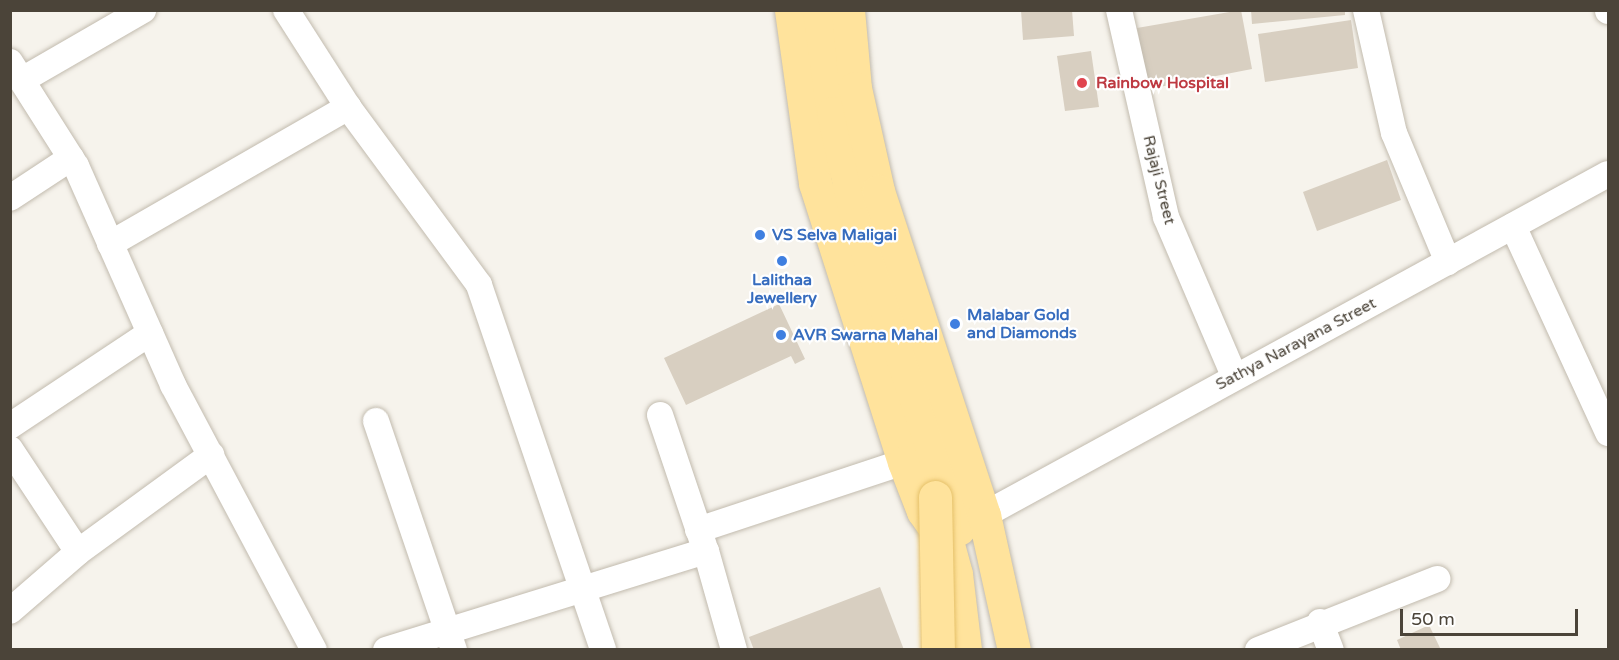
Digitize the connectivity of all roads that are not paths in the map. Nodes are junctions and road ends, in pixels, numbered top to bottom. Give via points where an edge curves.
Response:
1 (143, 10) edge
2 (286, 10) edge
3 (819, 10) edge
4 (838, 10) edge
5 (848, 10) edge
6 (1119, 10) edge
7 (1366, 10) edge
8 (793, 15) edge
9 (16, 71) edge
10 (855, 88) junction
11 (348, 107) junction
12 (71, 158) junction
13 (1608, 174) edge
14 (10, 198) edge
15 (1514, 226) junction
16 (111, 244) junction
17 (1448, 262) junction
18 (150, 333) junction
19 (1234, 376) junction
20 (660, 415) dead end
21 (376, 421) dead end
22 (10, 426) edge
23 (1608, 432) edge
24 (10, 448) edge
25 (211, 455) junction
26 (904, 462) junction
27 (935, 497) junction
28 (984, 515) junction
29 (702, 540) junction
30 (78, 552) junction
31 (1437, 579) dead end
32 (581, 589) junction
33 (10, 611) edge
34 (1320, 622) junction
35 (451, 640) edge
36 (314, 650) edge
37 (386, 650) edge
38 (603, 650) edge
39 (734, 650) edge
40 (938, 650) edge
41 (954, 650) edge
42 (965, 650) edge
43 (986, 650) edge
44 (1014, 650) edge
45 (1258, 650) edge
46 (1331, 650) edge

1 - 9 street
2 - 11 street
3 - 43 main road via 847,183 954,510
4 - 10 main road via 844,55
5 - 10 main road
6 - 19 street, Rajaji Street via 1166,217
7 - 17 street via 1394,133
8 - 26 main road via 815,183
8 - 27 main road via 827,179 859,285
9 - 12 street
10 - 28 main road via 897,254
11 - 16 street
11 - 32 street via 479,285
12 - 14 street
12 - 16 street
13 - 15 street, Sathya Narayana Street
15 - 17 street, Sathya Narayana Street
15 - 23 street
16 - 18 street
17 - 19 street, Sathya Narayana Street
18 - 22 street
18 - 25 street
19 - 28 street, Sathya Narayana Street
20 - 29 street
21 - 35 street
24 - 30 street
25 - 30 street
25 - 36 street
26 - 29 street
26 - 41 main road via 923,511 942,538
27 - 40 main road, bridge
27 - 42 main road, bridge via 956,574
28 - 44 main road
29 - 32 street
29 - 39 street
30 - 33 street
31 - 34 street
32 - 35 street
32 - 38 street
34 - 45 street
34 - 46 street
35 - 37 street

